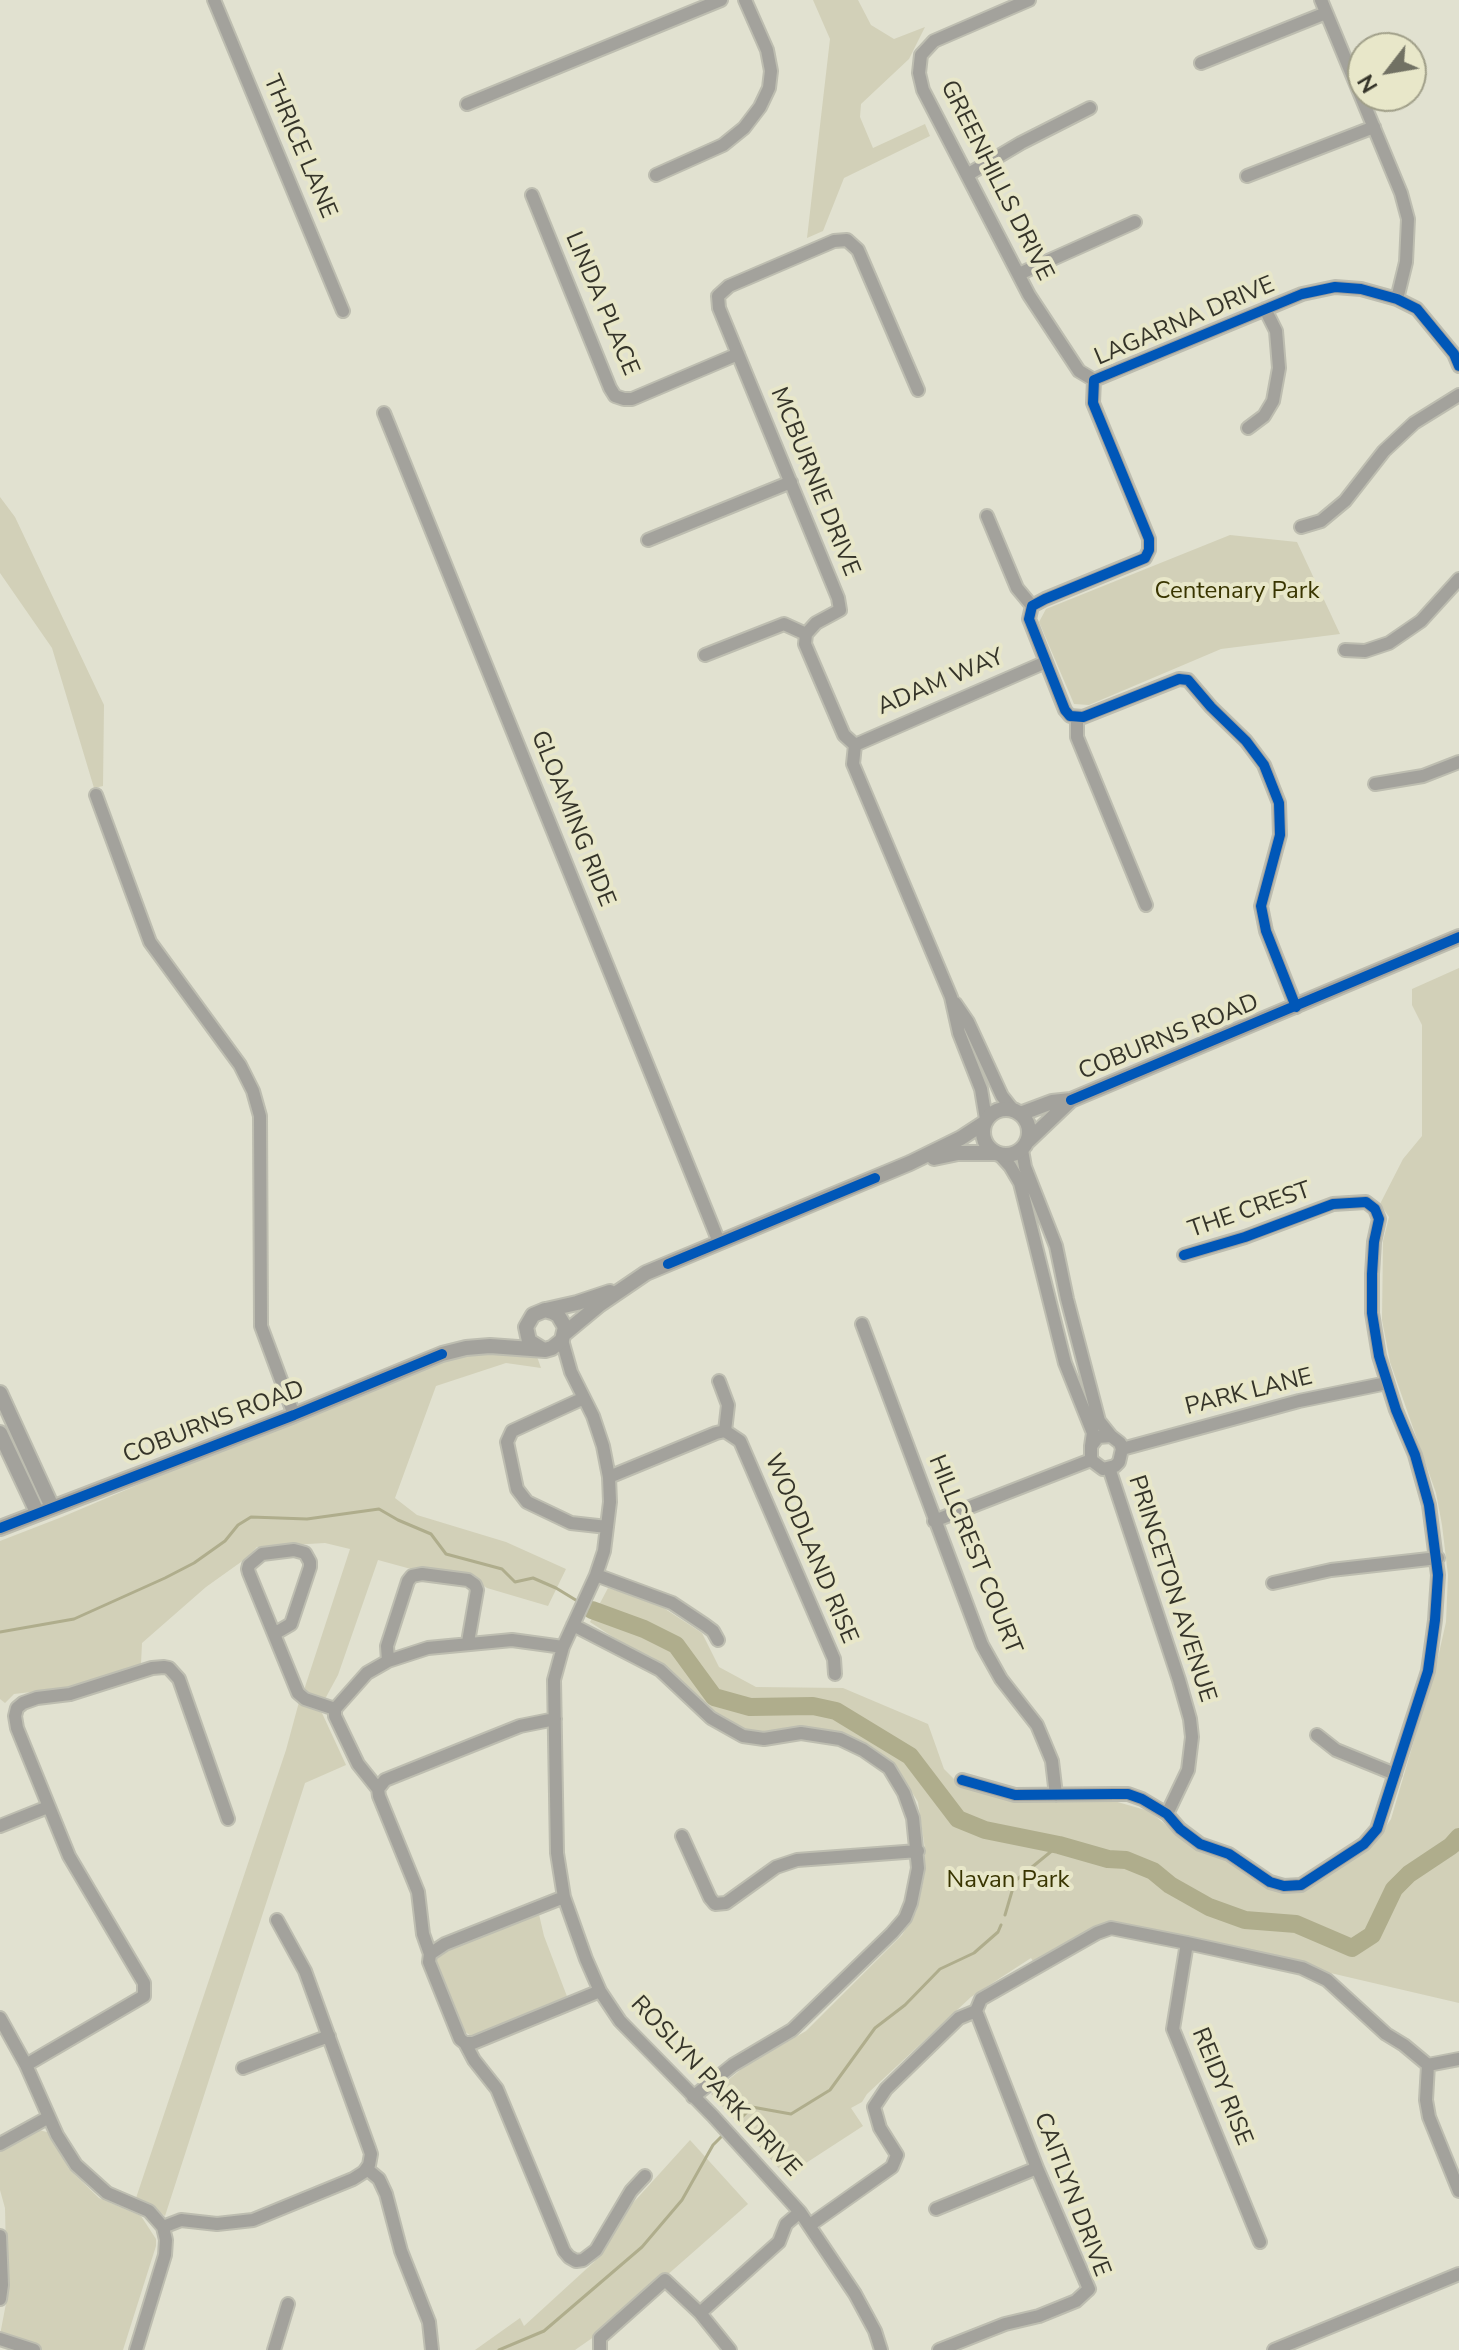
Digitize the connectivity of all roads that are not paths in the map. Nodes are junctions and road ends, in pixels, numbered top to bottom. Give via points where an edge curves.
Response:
1 (214, 0) edge
2 (721, 0) edge
3 (745, 0) edge
4 (1029, 0) edge
5 (1321, 0) edge
6 (1326, 13) junction
7 (1201, 63) dead end
8 (467, 104) dead end
9 (1090, 108) dead end
10 (1374, 127) junction
11 (656, 175) dead end
12 (967, 175) junction
13 (1247, 176) dead end
14 (532, 195) dead end
15 (1135, 222) dead end
16 (1019, 274) junction
17 (1397, 299) junction
18 (1265, 309) junction
19 (343, 311) dead end
20 (738, 354) junction
21 (1459, 366) edge
22 (1094, 380) junction
23 (918, 390) dead end
24 (1459, 395) edge
25 (384, 413) dead end
26 (1248, 428) dead end
27 (791, 482) junction
28 (987, 516) dead end
29 (1301, 527) dead end
30 (648, 540) dead end
31 (1459, 579) edge
32 (1032, 606) junction
33 (806, 634) junction
34 (1345, 650) dead end
35 (705, 655) dead end
36 (1046, 662) junction
37 (1077, 718) junction
38 (855, 745) junction
39 (1459, 762) edge
40 (1375, 784) dead end
41 (96, 795) dead end
42 (1146, 905) dead end
43 (1459, 937) edge
44 (951, 997) junction
45 (1296, 1007) junction
46 (1071, 1100) junction
47 (1017, 1112) junction
48 (985, 1121) junction
49 (1025, 1146) junction
50 (997, 1154) junction
51 (910, 1163) junction
52 (719, 1242) junction
53 (1184, 1255) dead end
54 (625, 1286) junction
55 (545, 1310) junction
56 (528, 1320) junction
57 (862, 1324) dead end
58 (563, 1337) junction
59 (490, 1346) junction
60 (543, 1349) junction
61 (571, 1372) junction
62 (719, 1381) dead end
63 (1387, 1383) junction
64 (0, 1393) edge
65 (584, 1398) junction
66 (294, 1415) junction
67 (725, 1431) junction
68 (0, 1433) edge
69 (1111, 1436) junction
70 (1091, 1446) junction
71 (1122, 1449) junction
72 (1091, 1460) junction
73 (1109, 1468) junction
74 (609, 1477) junction
75 (52, 1507) junction
76 (37, 1512) junction
77 (934, 1521) junction
78 (607, 1527) junction
79 (0, 1528) edge
80 (1438, 1558) junction
81 (596, 1575) junction
82 (1273, 1583) dead end
83 (573, 1625) junction
84 (274, 1634) junction
85 (718, 1640) dead end
86 (468, 1642) junction
87 (563, 1647) junction
88 (388, 1661) junction
89 (835, 1674) dead end
90 (335, 1709) junction
91 (555, 1719) junction
92 (1317, 1735) dead end
93 (1395, 1774) junction
94 (962, 1780) dead end
95 (378, 1789) junction
96 (1056, 1795) junction
97 (48, 1807) junction
98 (1167, 1814) junction
99 (228, 1819) dead end
100 (0, 1826) edge
101 (682, 1836) dead end
102 (918, 1851) junction
103 (564, 1897) junction
104 (277, 1920) dead end
105 (1187, 1943) junction
106 (430, 1954) junction
107 (600, 1991) junction
108 (976, 2011) junction
109 (0, 2018) edge
110 (329, 2036) junction
111 (465, 2043) junction
112 (1459, 2059) edge
113 (26, 2065) junction
114 (1428, 2065) junction
115 (243, 2068) dead end
116 (693, 2097) junction
117 (49, 2117) junction
118 (0, 2144) edge
119 (1037, 2168) junction
120 (367, 2169) junction
121 (645, 2176) dead end
122 (1459, 2191) edge
123 (936, 2209) dead end
124 (800, 2212) junction
125 (810, 2225) junction
126 (163, 2227) junction
127 (0, 2236) edge
128 (1260, 2242) dead end
129 (1459, 2274) edge
130 (0, 2299) edge
131 (288, 2304) dead end
132 (700, 2313) junction
133 (0, 2339) edge
134 (34, 2350) edge
135 (136, 2350) edge
136 (274, 2350) edge
137 (432, 2350) edge
138 (600, 2350) edge
139 (730, 2350) edge
140 (881, 2350) edge
141 (939, 2350) edge
142 (1274, 2350) edge

1 - 19 street, THRICE LANE
2 - 8 street
3 - 11 street via 771,71 760,107 723,145
4 - 12 street, GREENHILLS DRIVE via 934,41 921,55 923,90
5 - 6 street
6 - 7 street
6 - 10 street
9 - 12 street
10 - 13 street
10 - 17 street via 1408,219
12 - 16 street, GREENHILLS DRIVE
14 - 20 street, LINDA PLACE via 615,396 632,399
15 - 16 street
16 - 22 street, GREENHILLS DRIVE via 1079,371
17 - 18 street, LAGARNA DRIVE via 1335,287
17 - 21 street, LAGARNA DRIVE via 1417,309
18 - 22 street, LAGARNA DRIVE
18 - 26 street via 1276,331 1279,368 1273,401
20 - 23 street, MCBURNIE DRIVE via 718,296 729,286 847,240 858,250
20 - 27 street, MCBURNIE DRIVE
22 - 32 street, LAGARNA DRIVE via 1093,403 1149,550 1145,558
24 - 29 street via 1414,423 1345,501 1321,521
25 - 52 street, GLOAMING RIDE
27 - 30 street
27 - 33 street, MCBURNIE DRIVE via 840,610
28 - 32 street via 1017,588
31 - 34 street via 1421,621 1389,643 1365,651
32 - 36 street via 1029,619
33 - 35 street via 784,624
33 - 38 street via 805,644 844,735
36 - 37 street via 1065,710
36 - 38 street, ADAM WAY
37 - 42 street via 1077,737
37 - 45 street via 1188,680 1246,741 1264,765 1279,803 1280,835 1261,906
38 - 44 street via 853,764
39 - 40 street via 1423,776
41 - 66 street via 150,942 240,1065 253,1091 260,1116 261,1326
43 - 45 street, COBURNS ROAD
44 - 47 street via 1002,1096
44 - 48 street via 981,1089
45 - 46 street, COBURNS ROAD
46 - 47 street, COBURNS ROAD
46 - 49 street, COBURNS ROAD
47 - 48 street via 998,1110
47 - 49 street via 1028,1126
48 - 50 street via 982,1137
48 - 51 street
49 - 50 street via 1011,1155
49 - 69 street via 1025,1167 1056,1246 1099,1421
50 - 51 street via 950,1154
50 - 70 street via 1020,1183 1065,1363 1093,1433
51 - 52 street
52 - 54 street
53 - 63 street, THE CREST via 1333,1204 1366,1202 1379,1219 1372,1313
54 - 55 street
54 - 58 street
55 - 56 street
55 - 58 street via 562,1320
56 - 59 street, COBURNS ROAD via 516,1335
56 - 60 street via 526,1334
57 - 77 street, HILLCREST COURT
58 - 60 street
58 - 61 street, ROSLYN PARK DRIVE
59 - 60 street, COBURNS ROAD
59 - 66 street, COBURNS ROAD via 442,1354
60 - 61 street, ROSLYN PARK DRIVE
61 - 65 street, ROSLYN PARK DRIVE
62 - 67 street via 728,1405
63 - 71 street, PARK LANE
63 - 80 street via 1415,1455
64 - 75 street
65 - 74 street, ROSLYN PARK DRIVE
65 - 78 street via 512,1431 507,1442 517,1489 527,1502 571,1523
66 - 75 street, COBURNS ROAD
67 - 74 street
67 - 89 street, WOODLAND RISE via 740,1441 834,1659
68 - 76 street
69 - 70 street via 1098,1437
69 - 71 street
70 - 72 street
71 - 73 street via 1119,1462
72 - 73 street
72 - 77 street
73 - 98 street, PRINCETON AVENUE via 1190,1719 1188,1770
74 - 78 street, ROSLYN PARK DRIVE
75 - 76 street, COBURNS ROAD
76 - 79 street, COBURNS ROAD
77 - 96 street, HILLCREST COURT via 982,1645 1046,1743
78 - 81 street, ROSLYN PARK DRIVE
80 - 82 street via 1331,1570
80 - 93 street via 1428,1671
81 - 83 street, ROSLYN PARK DRIVE
81 - 85 street via 672,1603
83 - 87 street, ROSLYN PARK DRIVE
83 - 102 street via 660,1670 711,1718 743,1736 764,1739 801,1733 840,1739 863,1750 889,1768 904,1793
84 - 84 street via 291,1624 310,1567 308,1556 300,1551 269,1552 249,1565
84 - 90 street via 298,1693
86 - 87 street via 512,1640
86 - 88 street
86 - 88 street via 475,1585 412,1576 387,1646
87 - 91 street, ROSLYN PARK DRIVE via 554,1680
88 - 90 street via 367,1673
90 - 95 street via 358,1764
91 - 95 street via 520,1726 385,1780
91 - 103 street, ROSLYN PARK DRIVE via 557,1853
92 - 93 street via 1336,1750
93 - 98 street via 1377,1829 1364,1844 1301,1885 1270,1882 1229,1854 1200,1844
94 - 96 street via 1015,1795
95 - 106 street via 418,1892
96 - 98 street via 1128,1794
97 - 99 street via 17,1728 17,1708 37,1698 164,1667 179,1679
97 - 100 street
97 - 113 street via 69,1856 144,1983 144,1996
101 - 102 street via 715,1904 726,1903 776,1867 797,1860
102 - 116 street via 911,1903 892,1933 792,2030 733,2065
103 - 106 street
103 - 107 street, ROSLYN PARK DRIVE
104 - 110 street via 305,1971
105 - 108 street via 1111,1928 981,1999
105 - 114 street via 1302,1968 1327,1980
105 - 128 street, REIDY RISE via 1173,2029
106 - 111 street
107 - 111 street
107 - 116 street, ROSLYN PARK DRIVE via 620,2021
108 - 119 street, CAITLYN DRIVE
108 - 125 street via 959,2018 874,2107 896,2162
109 - 113 street
110 - 115 street
110 - 120 street via 371,2154
111 - 121 street via 497,2089 569,2257 583,2260 596,2250
112 - 114 street
113 - 117 street
114 - 122 street via 1429,2117
116 - 124 street, ROSLYN PARK DRIVE
117 - 118 street
117 - 126 street via 87,2176 118,2199 149,2211
119 - 123 street
119 - 141 street, CAITLYN DRIVE via 1089,2289 1076,2301
120 - 126 street via 253,2220 181,2220
120 - 137 street via 386,2194 429,2322
124 - 125 street, ROSLYN PARK DRIVE
124 - 132 street via 786,2224 779,2242
125 - 140 street, ROSLYN PARK DRIVE via 855,2294
126 - 135 street via 165,2255
127 - 130 street
129 - 142 street
131 - 136 street
132 - 138 street via 665,2280 600,2338
132 - 139 street
133 - 134 street

